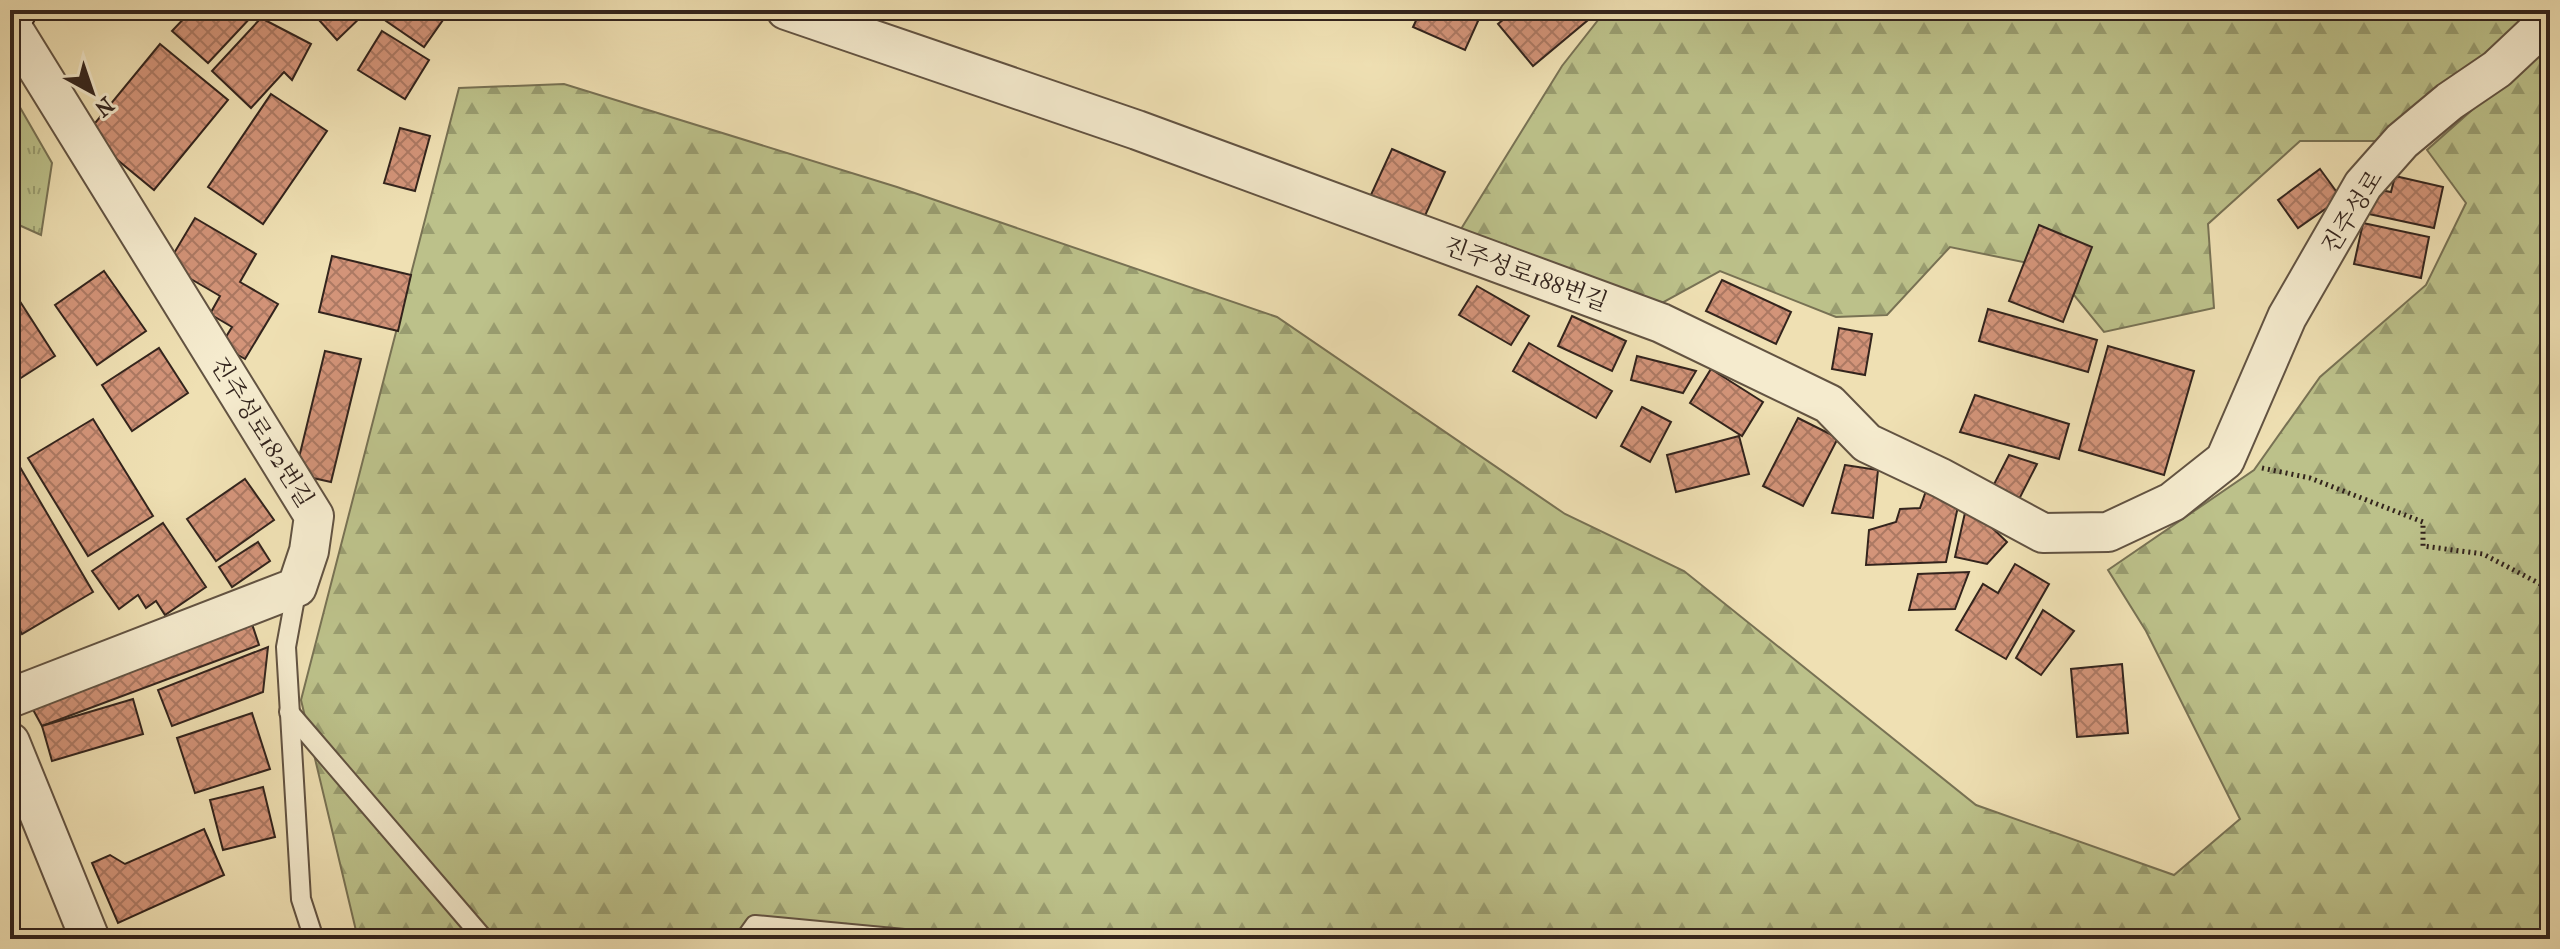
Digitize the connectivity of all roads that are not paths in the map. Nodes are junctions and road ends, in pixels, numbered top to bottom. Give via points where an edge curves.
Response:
1 (786, 10) edge
2 (2550, 19) edge
3 (10, 24) edge
4 (2225, 460) joint
5 (297, 587) junction
6 (10, 698) edge
7 (289, 712) junction
8 (10, 742) edge
9 (90, 939) edge
10 (314, 939) edge
11 (484, 939) edge
12 (745, 939) edge
13 (904, 939) edge

1 - 4 street, 진주성로188번길 via 1137,130 1661,323 1829,404 1867,443 2043,533 2108,532 2172,502
2 - 4 street, 진주성로 via 2497,69 2402,141 2363,185 2287,317
3 - 5 street, 진주성로182번길 via 314,516
5 - 6 street
5 - 7 lane, 진주성로182번길 via 286,647
7 - 10 lane, 진주성로182번길 via 301,899
7 - 11 lane
8 - 9 street
12 - 13 lane via 755,925

